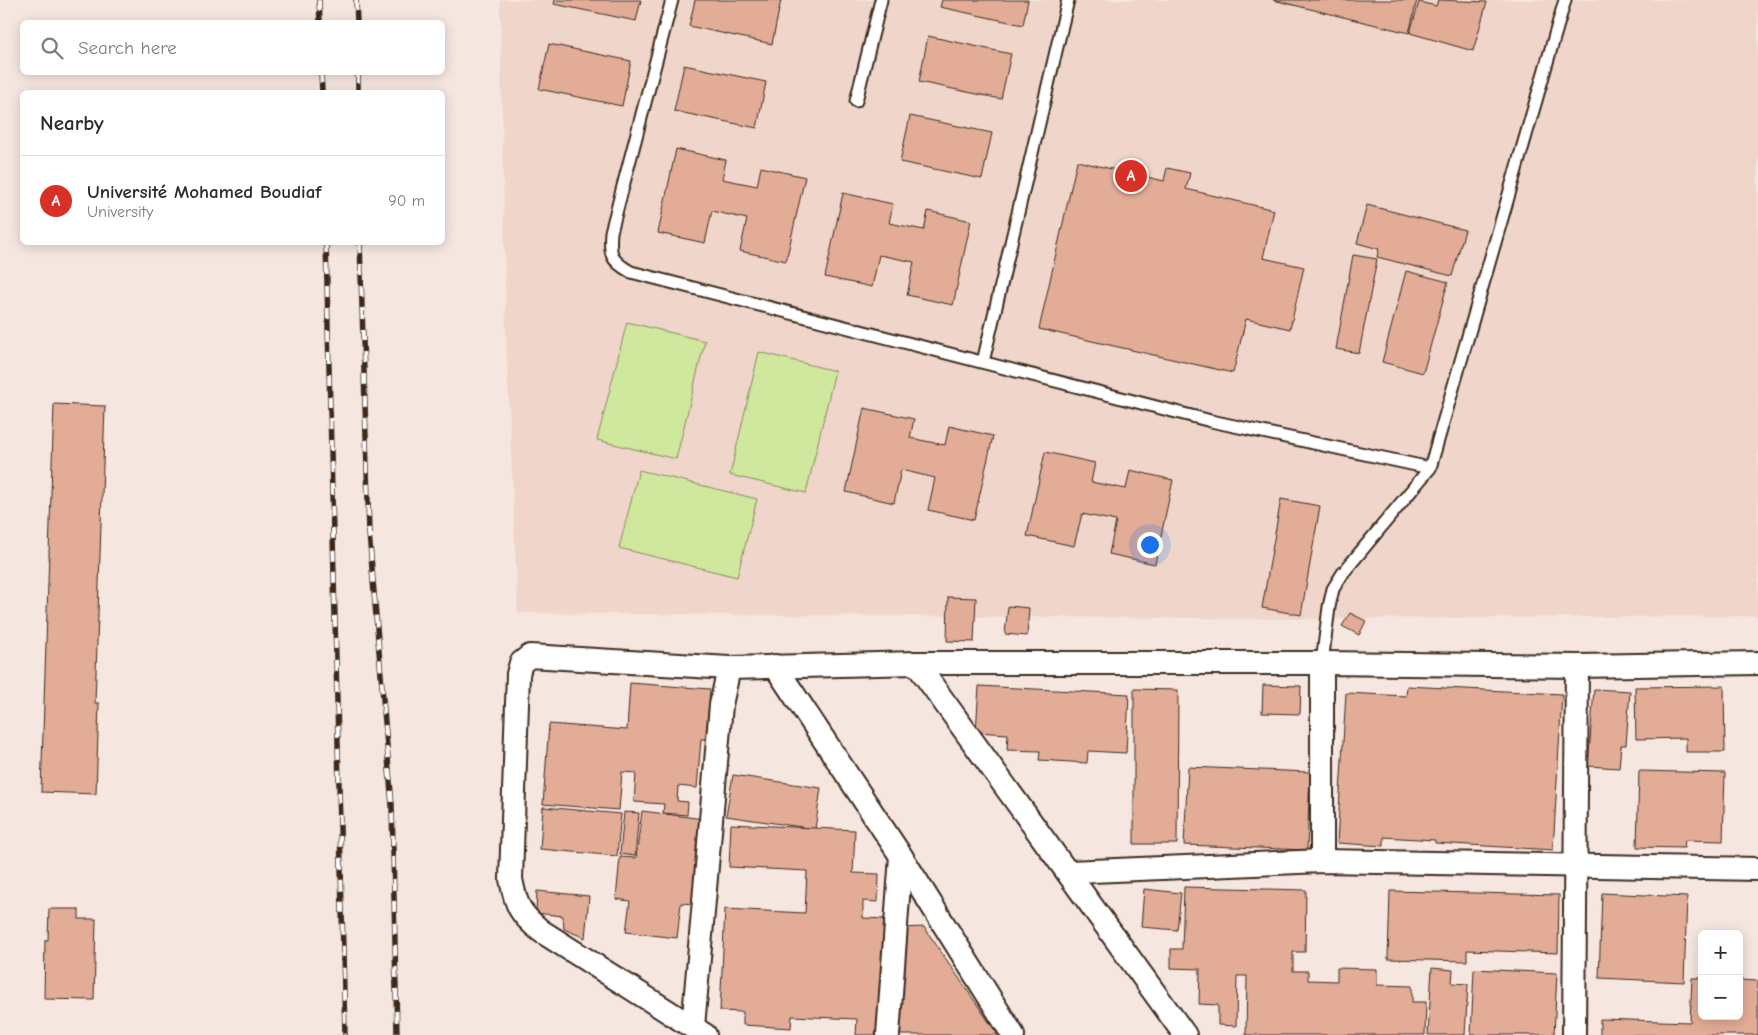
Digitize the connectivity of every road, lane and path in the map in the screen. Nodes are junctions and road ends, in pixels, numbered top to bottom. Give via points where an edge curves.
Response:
1 (672, 0) edge
2 (881, 0) edge
3 (1068, 0) edge
4 (1565, 0) edge
5 (856, 101) dead end
6 (983, 362) junction
7 (1430, 468) junction
8 (916, 663) junction
9 (1322, 663) junction
10 (1758, 663) edge
11 (775, 666) junction
12 (1577, 666) junction
13 (729, 668) junction
14 (901, 856) junction
15 (1322, 861) junction
16 (1575, 867) junction
17 (1758, 869) edge
18 (1069, 872) junction
19 (699, 1031) edge
20 (888, 1035) edge
21 (1014, 1035) edge
22 (1185, 1035) edge
23 (1574, 1035) edge

1 - 6 lane via 611,232 610,250 616,264 631,272
2 - 5 lane
3 - 6 lane
4 - 7 lane
6 - 7 lane via 1212,421
7 - 9 lane via 1333,589
8 - 9 street
8 - 11 street
8 - 18 street
9 - 12 street
9 - 15 street
10 - 12 street
11 - 13 street
11 - 14 street
12 - 16 street
13 - 19 street via 721,705
13 - 19 street via 530,656 521,663 518,674 511,879 515,901 523,916 541,931
14 - 20 street
14 - 21 street
15 - 16 street
15 - 18 street
16 - 17 street
16 - 23 street
18 - 22 street

